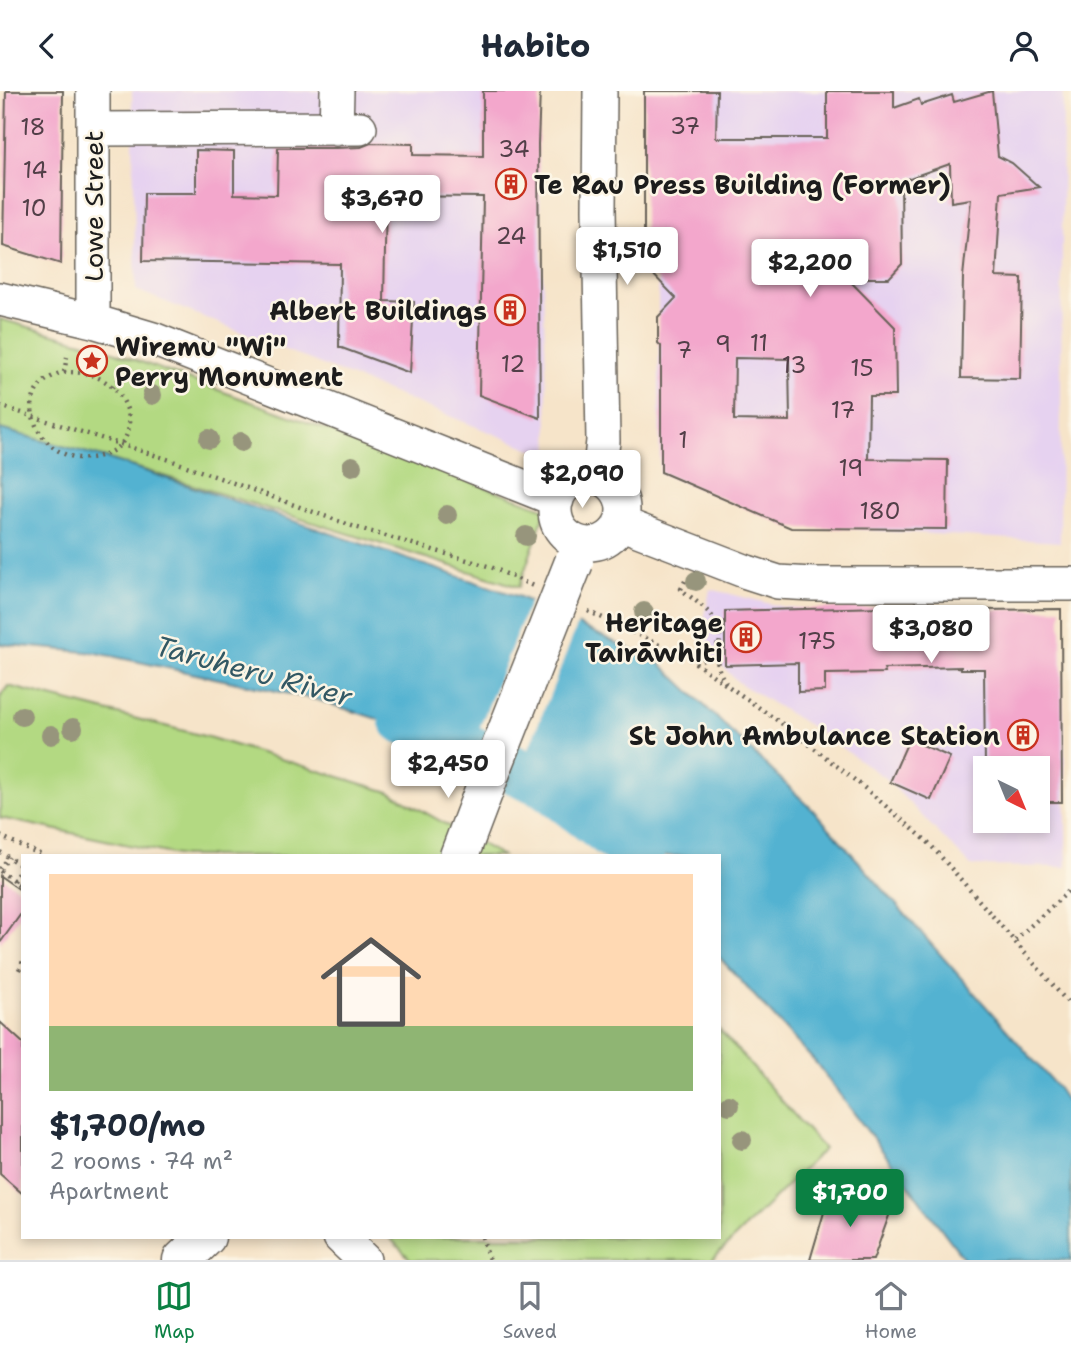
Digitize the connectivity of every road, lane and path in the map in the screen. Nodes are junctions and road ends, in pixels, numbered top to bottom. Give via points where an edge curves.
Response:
1 (93, 91) edge
2 (337, 91) edge
3 (600, 91) edge
4 (93, 129) junction
5 (0, 299) edge
6 (93, 321) junction
7 (67, 358) dead end
8 (64, 372) junction
9 (124, 374) dead end
10 (113, 387) junction
11 (27, 394) dead end
12 (23, 404) dead end
13 (26, 422) dead end
14 (32, 431) dead end
15 (599, 477) junction
16 (557, 500) junction
17 (620, 523) junction
18 (578, 553) junction
19 (685, 581) dead end
20 (1071, 584) edge
21 (718, 644) junction
22 (695, 663) dead end
23 (729, 687) dead end
24 (0, 836) edge
25 (0, 852) edge
26 (40, 854) edge
27 (460, 854) edge
28 (9, 857) junction
29 (21, 866) edge
30 (0, 870) edge
31 (21, 870) edge
32 (13, 881) junction
33 (21, 886) edge
34 (1071, 889) edge
35 (1015, 940) dead end
36 (21, 965) edge
37 (19, 969) dead end
38 (204, 1239) edge
39 (342, 1239) edge
40 (483, 1239) edge
41 (182, 1260) edge
42 (365, 1260) edge
43 (489, 1260) edge

1 - 4 street, Lowe Street
2 - 4 street via 348,129
3 - 15 street via 603,441
4 - 6 street, Lowe Street
5 - 6 street
6 - 16 street via 153,339
7 - 8 path
8 - 10 path via 83,372
8 - 11 path via 39,380
9 - 10 path
10 - 14 path via 130,418 125,438 113,451 93,458 71,455 47,446
12 - 13 path
15 - 16 street via 569,482
15 - 17 street via 617,490 622,501
16 - 18 street via 557,521
17 - 18 street via 616,531
17 - 20 street via 778,582
18 - 27 main road, bridge
19 - 21 path via 681,589 716,622
21 - 22 path
21 - 23 path via 718,672
24 - 26 path
25 - 28 path
28 - 29 path
28 - 30 path
30 - 32 path
31 - 32 path
32 - 33 path
34 - 35 path
36 - 37 path
38 - 41 main road
39 - 42 street
40 - 43 path

